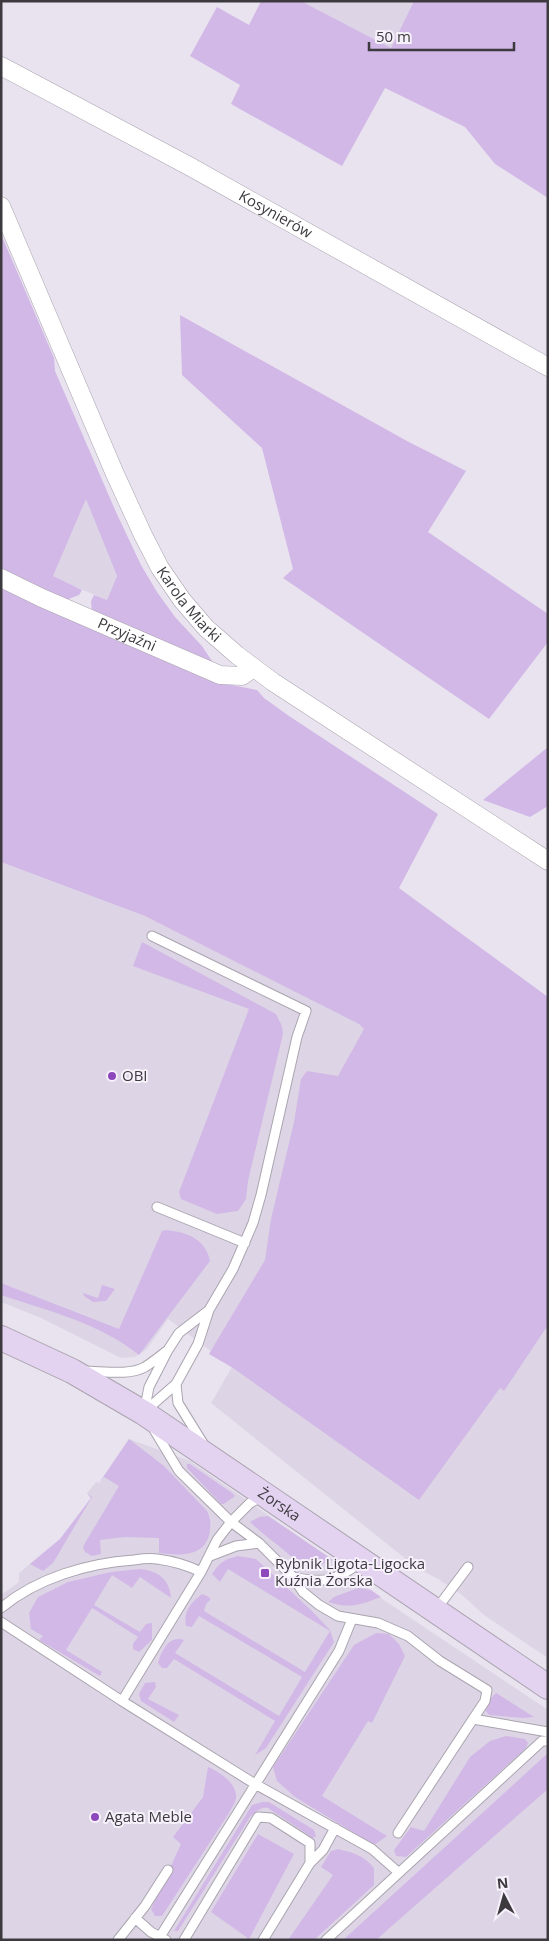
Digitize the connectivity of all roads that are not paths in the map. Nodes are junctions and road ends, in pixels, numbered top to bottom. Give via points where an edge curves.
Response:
1 (1, 66) edge
2 (1, 206) edge
3 (548, 367) edge
4 (1, 578) edge
5 (253, 668) junction
6 (548, 861) edge
7 (152, 936) dead end
8 (157, 1207) dead end
9 (245, 1243) junction
10 (209, 1310) junction
11 (1, 1338) edge
12 (168, 1350) junction
13 (72, 1371) junction
14 (176, 1384) junction
15 (144, 1413) junction
16 (212, 1459) junction
17 (264, 1495) junction
18 (231, 1522) junction
19 (259, 1542) junction
20 (210, 1556) junction
21 (362, 1561) junction
22 (468, 1568) dead end
23 (201, 1572) junction
24 (293, 1577) junction
25 (1, 1608) edge
26 (435, 1611) junction
27 (352, 1619) junction
28 (1, 1622) edge
29 (548, 1686) edge
30 (122, 1701) junction
31 (473, 1719) junction
32 (548, 1732) edge
33 (548, 1741) edge
34 (255, 1784) junction
35 (335, 1828) junction
36 (398, 1833) dead end
37 (310, 1862) junction
38 (168, 1870) dead end
39 (398, 1872) junction
40 (135, 1918) junction
41 (161, 1939) edge
42 (118, 1940) edge
43 (184, 1940) edge
44 (263, 1940) edge
45 (326, 1940) edge

1 - 3 street, Kosynierów via 190,166
2 - 5 street, Karola Miarki via 115,474 152,552 170,584 193,614
4 - 5 street, Przyjaźni via 220,675 242,676
5 - 6 street, Karola Miarki
7 - 9 lane via 306,1011 261,1196
8 - 9 lane
9 - 10 lane
10 - 12 lane via 180,1333
10 - 14 lane via 198,1344
11 - 13 main road, Żorska
12 - 13 lane via 137,1370
12 - 15 lane via 149,1387
13 - 15 main road, Żorska
14 - 15 lane
14 - 16 lane via 178,1403
15 - 16 main road, Żorska
15 - 18 lane via 179,1472
16 - 17 main road, Żorska
17 - 18 lane via 250,1503
17 - 21 main road, Żorska
18 - 19 lane
18 - 20 lane
19 - 20 lane
19 - 24 lane
20 - 23 lane
21 - 24 lane via 334,1579 315,1582
21 - 26 main road, Żorska
22 - 26 lane
23 - 25 lane via 156,1558 122,1560 47,1580
23 - 30 lane
24 - 27 lane via 303,1592 319,1605 338,1616
26 - 29 main road, Żorska
27 - 31 lane via 378,1624 408,1636 440,1661 487,1690 485,1701
27 - 34 lane via 339,1651
28 - 30 lane
30 - 34 lane
31 - 32 lane
31 - 36 lane
33 - 39 lane via 542,1741
34 - 35 lane
34 - 41 lane
35 - 37 lane via 323,1850
35 - 39 lane via 372,1849
37 - 43 lane via 310,1843 272,1818 258,1817
37 - 44 lane
38 - 40 lane
39 - 45 lane
40 - 41 lane
40 - 42 lane

